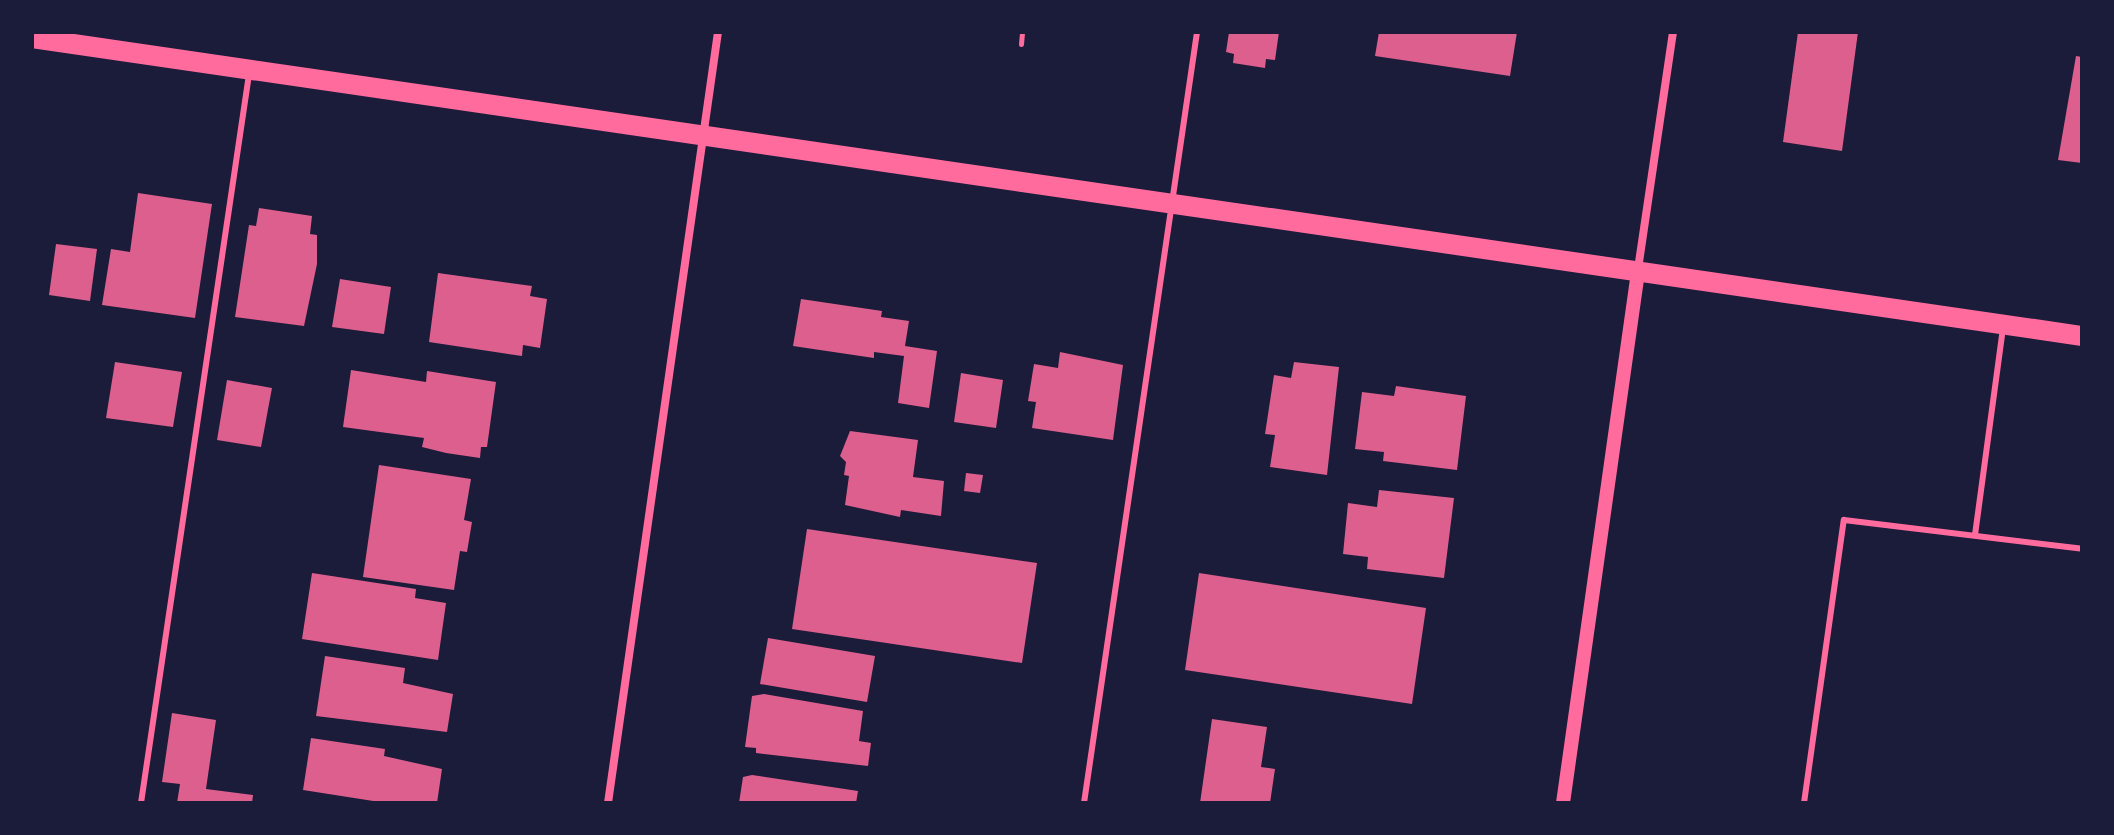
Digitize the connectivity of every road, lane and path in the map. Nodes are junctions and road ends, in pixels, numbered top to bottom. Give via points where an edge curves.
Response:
1 (718, 32) edge
2 (1022, 32) edge
3 (1197, 32) edge
4 (1673, 32) edge
5 (32, 38) edge
6 (1021, 44) dead end
7 (250, 69) junction
8 (702, 135) junction
9 (1169, 205) junction
10 (1638, 272) junction
11 (2004, 325) junction
12 (2082, 336) edge
13 (1975, 535) junction
14 (2082, 549) edge
15 (141, 803) edge
16 (608, 803) edge
17 (1084, 803) edge
18 (1563, 803) edge
19 (1804, 803) edge

1 - 8 street
2 - 6 path
3 - 9 lane
4 - 10 street
5 - 7 main road
7 - 8 main road
7 - 15 lane
8 - 9 main road
8 - 16 street
9 - 10 main road
9 - 17 lane
10 - 11 main road
10 - 18 street
11 - 12 main road
11 - 13 lane
13 - 14 lane
13 - 19 lane via 1844,520

